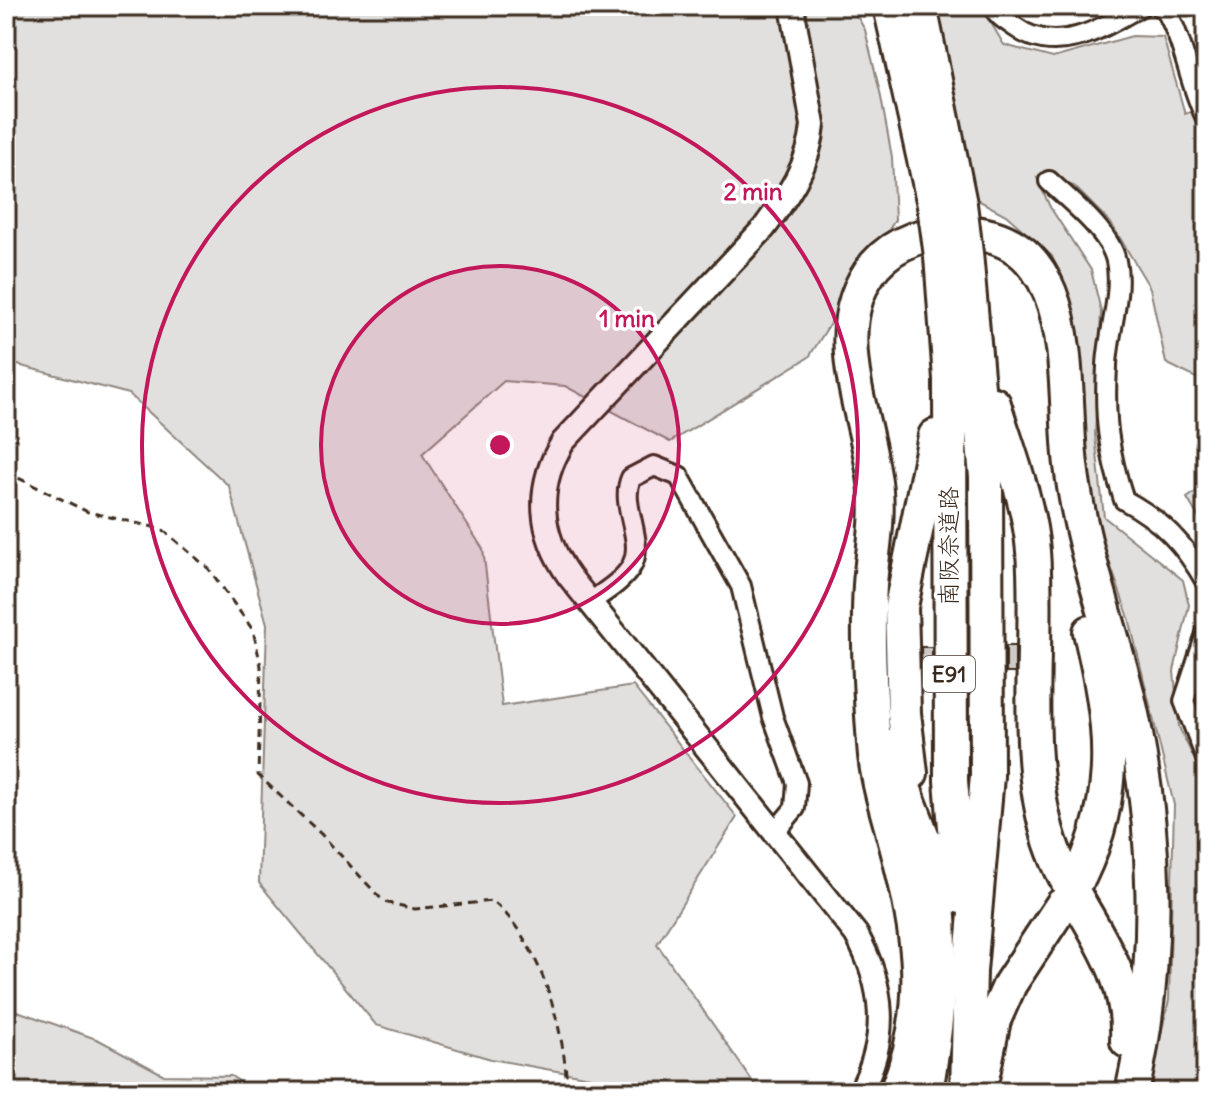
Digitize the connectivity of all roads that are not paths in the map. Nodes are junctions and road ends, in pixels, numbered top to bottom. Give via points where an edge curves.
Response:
1 (792, 6) edge
2 (890, 6) edge
3 (920, 6) edge
4 (993, 6) edge
5 (1141, 6) edge
6 (1159, 6) edge
7 (1206, 118) edge
8 (1049, 181) dead end
9 (947, 205) junction
10 (961, 337) junction
11 (1206, 582) edge
12 (590, 602) junction
13 (1206, 634) edge
14 (1206, 758) edge
15 (775, 832) junction
16 (934, 866) junction
17 (1080, 876) dead end
18 (1062, 905) dead end
19 (860, 1092) edge
20 (896, 1092) edge
21 (926, 1092) edge
22 (952, 1092) edge
23 (967, 1092) edge
24 (980, 1092) edge
25 (1121, 1092) edge
26 (1132, 1092) edge

1 - 12 street via 813,125 788,197 576,426 547,474 543,507 549,543
2 - 9 highway, 南阪奈道路 / E91
3 - 9 highway, 南阪奈道路 / E91
4 - 5 street via 1022,32 1048,39 1092,34
6 - 7 street via 1178,31 1193,92
8 - 11 street via 1092,222 1116,260 1107,365 1108,450 1124,500 1154,516 1188,550
9 - 10 highway, 南阪奈道路 / E91, bridge
10 - 16 highway via 944,390 901,607 905,745
10 - 22 highway, 南阪奈道路 / E91 via 951,781 961,882
10 - 23 highway, 南阪奈道路 / E91 via 986,477 987,776 970,971
10 - 25 highway, E91 via 1025,508 1033,549 1038,781 1050,842 1123,988 1128,1032
12 - 15 street
12 - 15 street via 629,571 635,559 625,492 631,478 654,466 669,470 690,491 746,600 773,717 797,783 795,808
13 - 14 street via 1184,701
15 - 19 street via 856,934 878,982 880,1031
16 - 17 highway via 887,740 882,589 891,501 867,336 875,301 893,274 929,253 958,250 985,254 1021,279 1038,308 1048,344 1062,496 1110,745 1105,809
16 - 21 highway via 940,980
18 - 24 highway via 1010,984 994,1020
20 - 26 highway via 919,1012 919,967 875,757 870,588 877,504 850,332 858,293 880,260 908,241 958,231 990,236 1022,254 1046,282 1060,319 1075,490 1130,708 1148,810 1152,949

